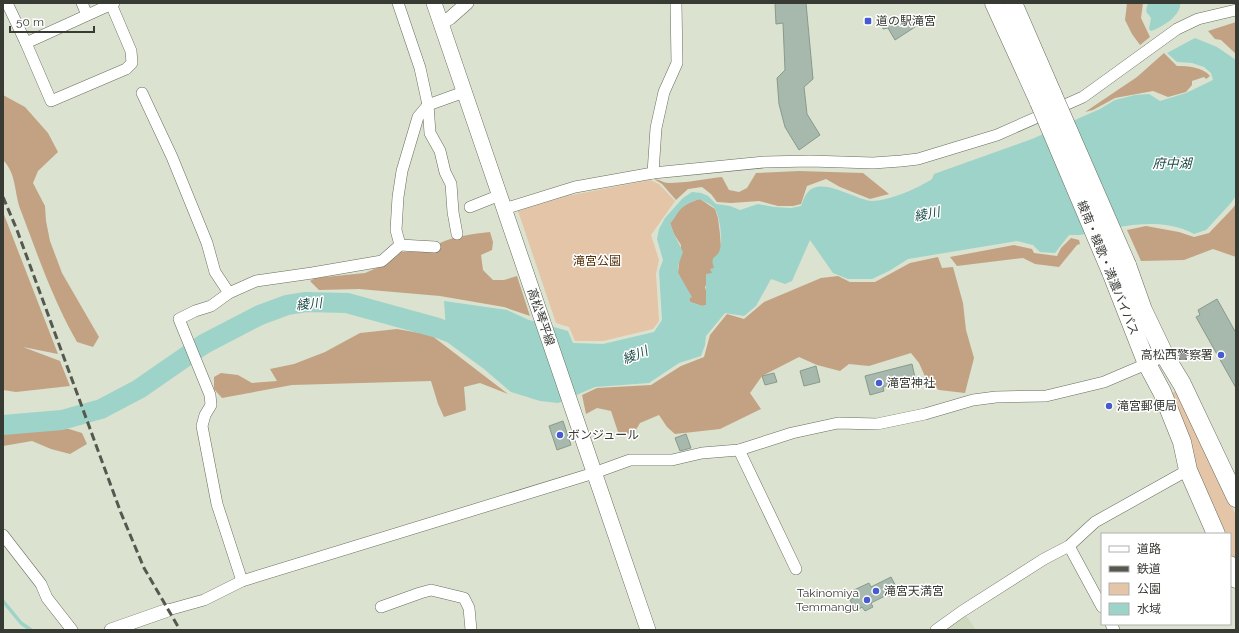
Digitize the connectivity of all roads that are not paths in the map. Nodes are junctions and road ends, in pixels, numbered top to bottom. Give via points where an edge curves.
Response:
1 (7, 3) edge
2 (82, 3) edge
3 (398, 3) edge
4 (434, 3) edge
5 (468, 3) edge
6 (676, 3) edge
7 (994, 3) edge
8 (1013, 3) edge
9 (113, 4) edge
10 (1236, 10) edge
11 (87, 15) junction
12 (441, 24) junction
13 (26, 43) junction
14 (464, 92) junction
15 (142, 93) dead end
16 (1046, 99) junction
17 (428, 104) junction
18 (653, 173) junction
19 (502, 202) junction
20 (470, 207) dead end
21 (457, 234) dead end
22 (400, 245) junction
23 (435, 247) dead end
24 (1119, 268) junction
25 (229, 293) junction
26 (1165, 356) junction
27 (1147, 364) junction
28 (739, 450) junction
29 (1188, 470) junction
30 (594, 473) junction
31 (1236, 498) edge
32 (1216, 533) edge
33 (3, 535) edge
34 (1070, 546) junction
35 (1231, 567) edge
36 (796, 569) dead end
37 (1236, 579) edge
38 (242, 581) junction
39 (1101, 605) edge
40 (381, 607) dead end
41 (168, 610) joint
42 (136, 626) edge
43 (72, 630) edge
44 (111, 630) edge
45 (471, 630) edge
46 (648, 630) edge
47 (936, 630) edge

1 - 13 street
2 - 11 street
3 - 17 street via 420,68
4 - 12 main road, 高松琴平線
5 - 12 street
6 - 18 street via 677,63 664,92 656,128
7 - 16 highway, 綾南・綾歌・満濃バイパス
8 - 16 highway, 綾南・綾歌・満濃バイパス
9 - 11 street
9 - 13 street via 131,51 132,62 126,69 51,101
10 - 18 street via 1198,19 1177,29 1083,96 997,135 918,159 873,163 765,162
11 - 13 street
12 - 14 main road, 高松琴平線
14 - 17 street
14 - 19 main road, 高松琴平線
15 - 25 street via 180,178 215,272
16 - 24 highway, 綾南・綾歌・満濃バイパス, bridge
17 - 21 street via 430,133 440,151 451,184 452,212
17 - 22 street via 418,117 402,171 396,230
18 - 19 street
19 - 20 street
19 - 30 main road, 高松琴平線
22 - 23 street
22 - 25 street via 382,260 256,281
24 - 26 highway, 綾南・綾歌・満濃バイパス
24 - 27 highway, 綾南・綾歌・満濃バイパス
25 - 38 street via 211,306 195,311 180,320 210,395 211,405 202,426 216,504
26 - 27 street
26 - 31 highway, 綾南・綾歌・満濃バイパス via 1182,384
27 - 28 street via 1104,382 1046,396 996,396 877,424 838,423 792,433
27 - 29 highway, 綾南・綾歌・満濃バイパス via 1162,392 1182,442
28 - 30 street via 702,453 672,460 630,460
28 - 36 street
29 - 32 highway, 綾南・綾歌・満濃バイパス
29 - 34 street via 1095,522
30 - 38 street
30 - 46 main road, 高松琴平線
33 - 43 street
34 - 39 street
34 - 47 street via 1044,559
35 - 37 highway
38 - 41 street via 204,600
40 - 45 street via 431,590 464,598 469,608
41 - 42 street
42 - 44 street

